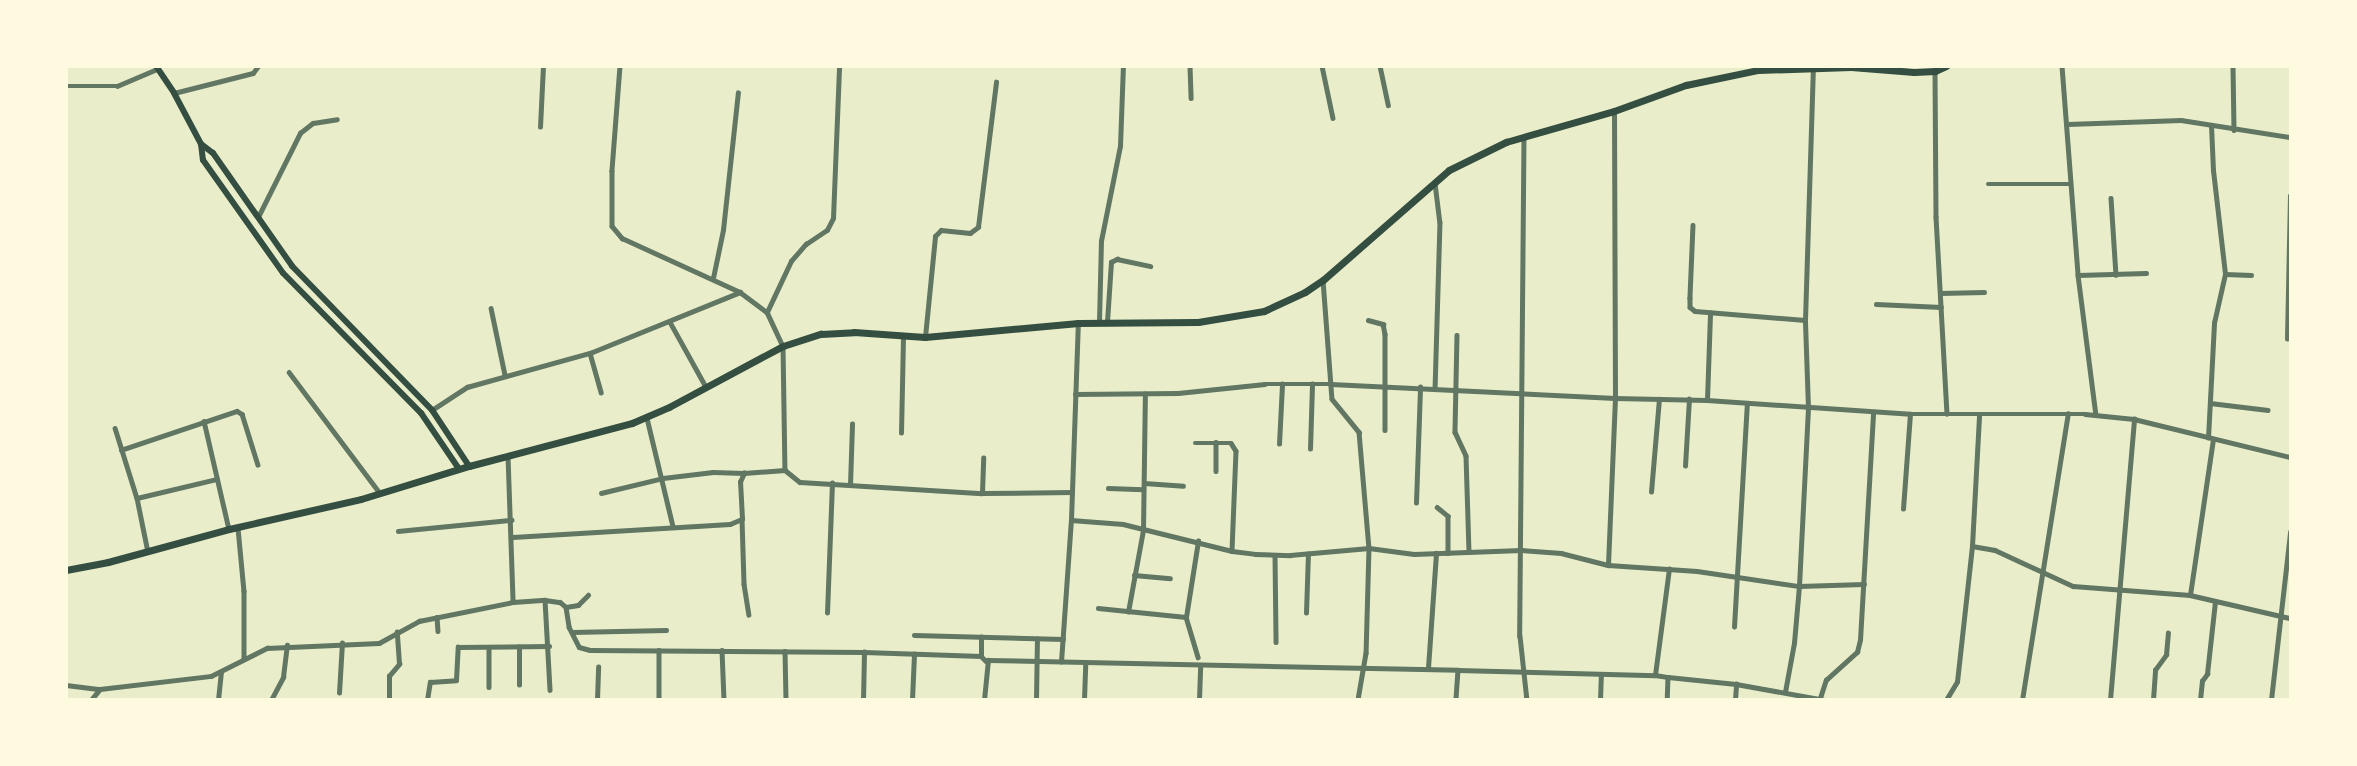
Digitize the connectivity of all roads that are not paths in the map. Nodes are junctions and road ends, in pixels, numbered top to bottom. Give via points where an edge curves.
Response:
1 (258, 66) edge
2 (543, 66) edge
3 (621, 66) edge
4 (839, 66) edge
5 (1123, 66) edge
6 (1190, 66) edge
7 (1322, 66) edge
8 (1380, 66) edge
9 (1946, 66) edge
10 (2062, 66) edge
11 (2233, 66) edge
12 (156, 68) edge
13 (1813, 68) edge
14 (1935, 71) junction
15 (996, 82) dead end
16 (66, 86) edge
17 (174, 93) junction
18 (738, 93) dead end
19 (1191, 98) dead end
20 (1388, 105) dead end
21 (1614, 111) junction
22 (1333, 118) dead end
23 (337, 119) dead end
24 (2068, 124) junction
25 (540, 127) dead end
26 (2211, 127) junction
27 (2234, 130) junction
28 (1524, 137) junction
29 (2291, 137) edge
30 (201, 145) junction
31 (1435, 181) junction
32 (1988, 184) dead end
33 (2071, 184) junction
34 (2291, 196) edge
35 (2111, 198) dead end
36 (258, 217) junction
37 (1693, 225) dead end
38 (1150, 266) dead end
39 (2146, 273) dead end
40 (2225, 274) junction
41 (2078, 275) junction
42 (2116, 275) junction
43 (2251, 275) dead end
44 (713, 278) junction
45 (1323, 279) junction
46 (740, 292) junction
47 (1984, 292) dead end
48 (1940, 293) junction
49 (1877, 304) dead end
50 (1941, 307) junction
51 (491, 308) dead end
52 (767, 312) junction
53 (1710, 313) junction
54 (2288, 319) edge
55 (1368, 320) dead end
56 (1805, 320) junction
57 (670, 322) junction
58 (1078, 323) junction
59 (1103, 323) junction
60 (1457, 335) dead end
61 (903, 336) junction
62 (925, 337) junction
63 (2287, 339) dead end
64 (783, 346) junction
65 (590, 353) junction
66 (289, 372) dead end
67 (505, 375) junction
68 (1282, 384) junction
69 (1312, 384) junction
70 (1331, 384) junction
71 (1385, 386) junction
72 (706, 387) junction
73 (1420, 387) junction
74 (1435, 388) junction
75 (1456, 389) junction
76 (601, 392) dead end
77 (1524, 393) junction
78 (1075, 394) junction
79 (1145, 394) junction
80 (1615, 398) junction
81 (1659, 399) junction
82 (1689, 399) junction
83 (1707, 400) junction
84 (2210, 403) junction
85 (1747, 404) junction
86 (1808, 408) junction
87 (432, 410) junction
88 (2267, 410) dead end
89 (1873, 412) junction
90 (1910, 414) junction
91 (1947, 414) junction
92 (2068, 414) junction
93 (1979, 415) junction
94 (2096, 415) junction
95 (647, 418) junction
96 (2134, 419) junction
97 (205, 421) junction
98 (852, 424) dead end
99 (115, 429) dead end
100 (1385, 430) dead end
101 (901, 433) dead end
102 (2211, 439) junction
103 (1216, 442) junction
104 (1195, 443) dead end
105 (1279, 444) dead end
106 (1310, 449) dead end
107 (121, 450) junction
108 (508, 456) junction
109 (2291, 457) edge
110 (983, 458) dead end
111 (258, 465) dead end
112 (469, 466) junction
113 (1685, 466) dead end
114 (459, 469) junction
115 (785, 470) junction
116 (1216, 471) dead end
117 (744, 473) junction
118 (663, 478) junction
119 (217, 479) junction
120 (832, 483) junction
121 (850, 485) junction
122 (1144, 486) junction
123 (1183, 486) dead end
124 (1108, 488) dead end
125 (1072, 492) junction
126 (1651, 492) dead end
127 (601, 493) dead end
128 (982, 493) junction
129 (380, 494) junction
130 (137, 498) junction
131 (1416, 503) dead end
132 (1437, 507) dead end
133 (1903, 509) dead end
134 (742, 519) junction
135 (511, 520) junction
136 (1072, 520) junction
137 (673, 526) junction
138 (238, 527) junction
139 (229, 529) junction
140 (1143, 530) junction
141 (398, 531) dead end
142 (2291, 532) edge
143 (513, 537) junction
144 (1198, 541) junction
145 (1972, 546) junction
146 (1369, 548) junction
147 (1521, 550) junction
148 (1232, 551) junction
149 (148, 552) junction
150 (1469, 552) junction
151 (1436, 553) junction
152 (1448, 553) junction
153 (1308, 554) junction
154 (1275, 555) junction
155 (1608, 565) junction
156 (1669, 569) junction
157 (66, 570) edge
158 (1134, 575) junction
159 (2042, 575) junction
160 (1170, 578) dead end
161 (1736, 578) junction
162 (1864, 584) junction
163 (1800, 586) junction
164 (2120, 589) junction
165 (588, 595) dead end
166 (2190, 595) junction
167 (545, 600) junction
168 (513, 602) junction
169 (2215, 602) junction
170 (566, 607) junction
171 (1098, 608) dead end
172 (1128, 612) junction
173 (827, 613) dead end
174 (1306, 613) dead end
175 (749, 615) dead end
176 (437, 617) junction
177 (1186, 617) junction
178 (2283, 617) junction
179 (2291, 618) edge
180 (1734, 627) dead end
181 (666, 630) dead end
182 (438, 631) dead end
183 (397, 632) junction
184 (572, 632) junction
185 (2168, 633) dead end
186 (914, 635) dead end
187 (981, 637) junction
188 (1037, 639) junction
189 (1063, 639) junction
190 (1276, 642) dead end
191 (342, 643) junction
192 (287, 645) junction
193 (519, 646) junction
194 (549, 646) junction
195 (489, 648) junction
196 (659, 650) junction
197 (722, 650) junction
198 (785, 652) junction
199 (864, 652) junction
200 (915, 654) junction
201 (981, 656) junction
202 (1198, 657) dead end
203 (244, 659) junction
204 (986, 661) junction
205 (1036, 662) junction
206 (1060, 663) junction
207 (1085, 664) junction
208 (598, 667) dead end
209 (1200, 667) junction
210 (1362, 668) junction
211 (1428, 668) junction
212 (1458, 670) junction
213 (1526, 671) junction
214 (221, 673) junction
215 (1601, 675) junction
216 (1655, 675) junction
217 (1668, 677) junction
218 (1736, 684) junction
219 (66, 685) edge
220 (519, 685) dead end
221 (489, 687) dead end
222 (100, 689) junction
223 (550, 690) dead end
224 (1785, 692) junction
225 (339, 693) dead end
226 (91, 699) edge
227 (218, 699) edge
228 (271, 699) edge
229 (389, 699) edge
230 (427, 699) edge
231 (597, 699) edge
232 (659, 699) edge
233 (724, 699) edge
234 (786, 699) edge
235 (863, 699) edge
236 (912, 699) edge
237 (984, 699) edge
238 (1036, 699) edge
239 (1084, 699) edge
240 (1199, 699) edge
241 (1358, 699) edge
242 (1456, 699) edge
243 (1527, 699) edge
244 (1600, 699) edge
245 (1667, 699) edge
246 (1735, 699) edge
247 (1822, 699) edge
248 (1946, 699) edge
249 (2022, 699) edge
250 (2110, 699) edge
251 (2153, 699) edge
252 (2200, 699) edge
253 (2271, 699) edge

1 - 17 street via 253,73
2 - 25 street
3 - 44 street via 612,226 622,238
4 - 52 street via 834,218 792,261
5 - 59 street via 1120,146 1101,241
6 - 19 street
7 - 22 street
8 - 20 street
9 - 14 main road
10 - 24 street
11 - 27 street
12 - 16 street via 117,86
12 - 17 main road
13 - 14 main road
13 - 21 main road via 1715,77
13 - 56 street
14 - 48 street
15 - 62 street via 978,227 970,233 941,230 935,236
17 - 30 main road
18 - 44 street
21 - 28 main road
21 - 80 street
23 - 36 street via 313,123 300,133
24 - 26 street via 2180,120
24 - 33 street
26 - 27 street
26 - 40 street
27 - 29 street
28 - 31 main road via 1457,165
28 - 77 street
30 - 36 main road via 213,153
30 - 114 main road via 204,160 283,273 421,413
31 - 45 main road
31 - 74 street via 1440,222
32 - 33 street
33 - 41 street
34 - 54 street
35 - 42 street
36 - 87 main road via 315,293
37 - 53 street via 1690,307
38 - 59 street via 1118,258 1111,262
39 - 42 street
40 - 43 street
40 - 84 street via 2214,323
41 - 42 street
41 - 94 street
44 - 46 street
45 - 59 main road via 1264,311 1198,322
45 - 70 street
46 - 52 street
46 - 57 street
47 - 48 street
48 - 50 street
49 - 50 street
50 - 91 street
51 - 67 street
52 - 64 street
53 - 56 street
53 - 83 street
54 - 63 street
55 - 71 street via 1383,324
56 - 86 street
57 - 65 street
57 - 72 street
58 - 59 main road
58 - 62 main road
58 - 78 street
60 - 75 street
61 - 62 main road
61 - 64 main road via 843,331
61 - 101 street
64 - 72 main road
64 - 115 street
65 - 67 street
65 - 76 street
66 - 129 street
67 - 87 street via 456,392
68 - 69 street
68 - 79 street
68 - 105 street
69 - 70 street
69 - 106 street
70 - 71 street
70 - 146 street via 1333,403 1359,432
71 - 73 street
71 - 100 street
72 - 95 main road
73 - 74 street
73 - 131 street
74 - 75 street
75 - 77 street
75 - 150 street via 1455,436 1466,456
77 - 80 street
77 - 147 street
78 - 79 street
78 - 125 street
79 - 122 street
80 - 81 street
80 - 155 street
81 - 82 street
81 - 126 street
82 - 83 street
82 - 113 street
83 - 85 street
84 - 88 street
84 - 102 street
85 - 86 street
85 - 161 street
86 - 89 street
86 - 163 street
87 - 112 main road
89 - 90 street
89 - 162 street
90 - 91 street
90 - 133 street
91 - 93 street
92 - 93 street
92 - 94 street
92 - 159 street
93 - 145 street
94 - 96 street
95 - 108 main road
95 - 118 street
96 - 102 street
96 - 164 street
97 - 107 street
97 - 111 street via 239,411
97 - 119 street
98 - 121 street
99 - 107 street
102 - 109 street
102 - 166 street
103 - 104 street
103 - 116 street
103 - 148 street via 1231,443 1236,451
107 - 130 street
108 - 112 main road
108 - 135 street
110 - 128 street
112 - 114 main road
114 - 129 main road
115 - 117 street
115 - 120 street via 800,482
117 - 118 street
117 - 134 street via 740,482
118 - 127 street
118 - 137 street
119 - 130 street
119 - 139 street
120 - 121 street
120 - 173 street
121 - 128 street
122 - 123 street
122 - 124 street
122 - 140 street
125 - 128 street
125 - 136 street
129 - 138 main road
130 - 149 street
132 - 152 street via 1448,516
134 - 137 street via 721,526
134 - 175 street
135 - 141 street
135 - 143 street
136 - 140 street
136 - 189 street
137 - 143 street
138 - 139 main road
138 - 203 street
139 - 149 main road
140 - 144 street
140 - 158 street
142 - 178 street
143 - 168 street
144 - 148 street
144 - 177 street
145 - 159 street via 1995,550
145 - 248 street via 1957,682
146 - 151 street via 1414,555
146 - 153 street
146 - 210 street
147 - 150 street
147 - 155 street via 1561,553
147 - 213 street via 1520,636
148 - 154 street
149 - 157 main road
150 - 152 street
151 - 152 street
151 - 211 street
153 - 154 street
153 - 174 street
154 - 190 street
155 - 156 street
156 - 161 street
156 - 216 street
158 - 160 street
158 - 172 street
159 - 164 street via 2073,586
159 - 249 street
161 - 163 street
161 - 180 street
162 - 163 street
162 - 247 street via 1857,652 1828,677
163 - 224 street
164 - 166 street
164 - 250 street
165 - 170 street via 578,605
166 - 169 street
167 - 168 street
167 - 170 street
167 - 194 street
168 - 176 street
169 - 178 street
169 - 252 street
170 - 184 street
171 - 172 street
172 - 177 street
176 - 182 street
176 - 183 street
177 - 202 street
178 - 179 street
178 - 253 street
181 - 184 street
183 - 191 street via 379,643
183 - 229 street via 399,664 389,676
184 - 196 street via 579,647 586,649
185 - 251 street via 2166,655 2155,670
186 - 187 street
187 - 188 street
187 - 201 street
188 - 189 street
188 - 205 street
189 - 206 street
191 - 192 street
191 - 225 street
192 - 203 street
192 - 228 street via 285,673
193 - 194 street
193 - 195 street
193 - 220 street
194 - 223 street
195 - 221 street
195 - 230 street via 458,648 456,680 430,682
196 - 197 street
196 - 232 street
197 - 198 street
197 - 233 street
198 - 199 street
198 - 234 street
199 - 200 street
199 - 235 street
200 - 201 street
200 - 236 street
201 - 204 street
203 - 214 street
204 - 205 street
204 - 237 street
205 - 206 street
205 - 238 street
206 - 207 street
207 - 209 street
207 - 239 street
208 - 231 street
209 - 210 street
209 - 240 street
210 - 211 street
210 - 241 street
211 - 212 street
212 - 213 street
212 - 242 street
213 - 215 street
213 - 243 street
214 - 222 street
214 - 227 street
215 - 216 street
215 - 244 street
216 - 217 street
217 - 218 street
217 - 245 street
218 - 224 street
218 - 246 street
219 - 222 street
222 - 226 street
224 - 247 street

